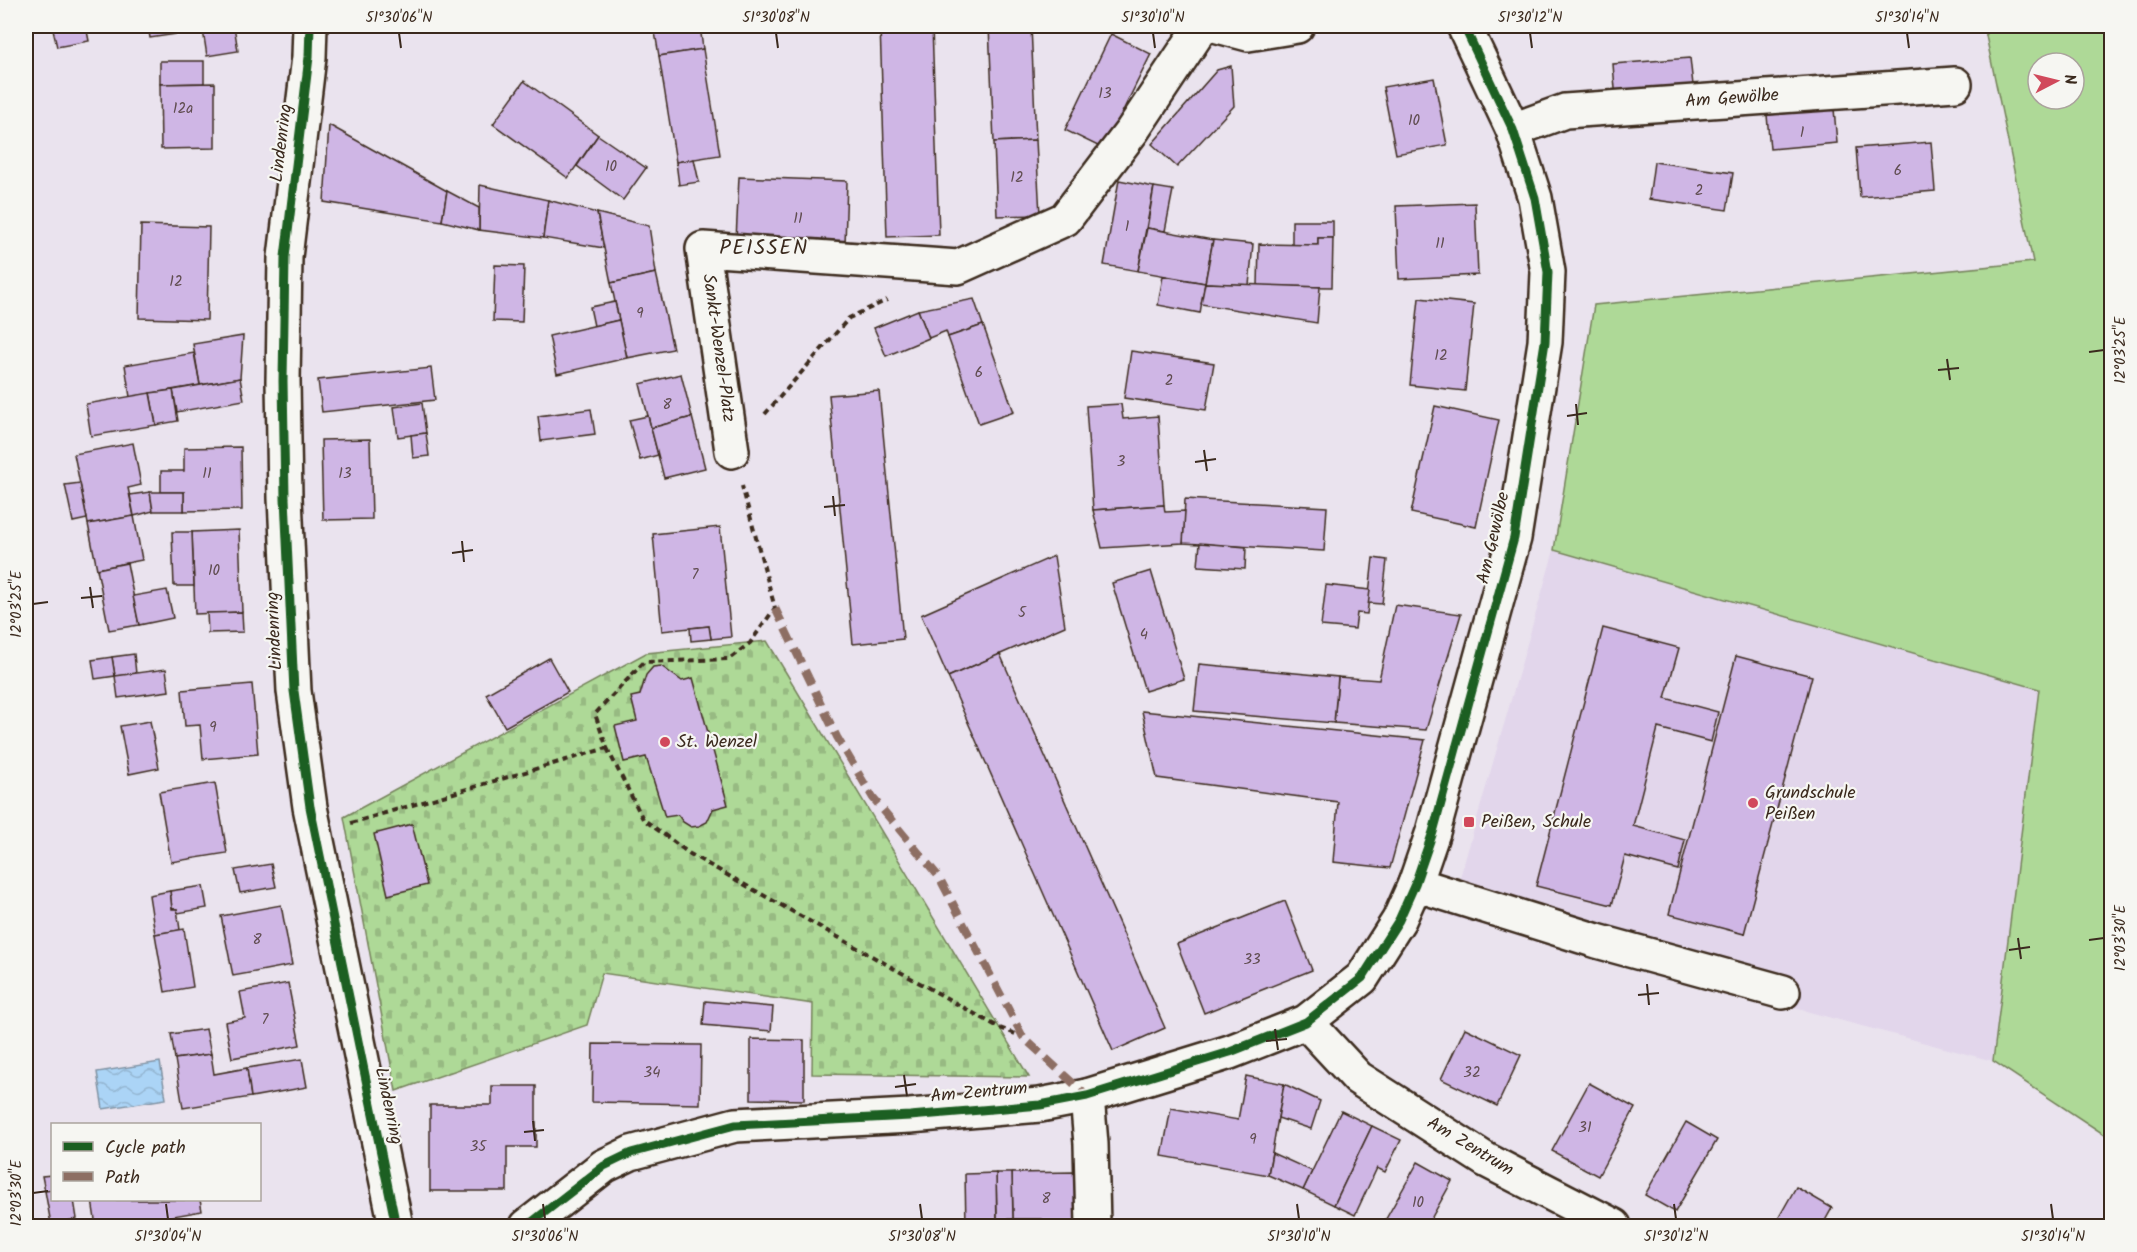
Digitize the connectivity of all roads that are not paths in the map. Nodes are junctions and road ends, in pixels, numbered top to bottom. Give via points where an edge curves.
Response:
1 (310, 26) edge
2 (1202, 26) edge
3 (1218, 26) edge
4 (1297, 26) edge
5 (1464, 26) edge
6 (1955, 84) dead end
7 (1513, 130) junction
8 (732, 451) road end
9 (1415, 884) junction
10 (1783, 992) dead end
11 (1306, 1022) junction
12 (1087, 1096) junction
13 (402, 1222) edge
14 (526, 1227) edge
15 (1093, 1227) edge
16 (1614, 1227) edge

1 - 13 street, Lindenring via 285,257 285,498 294,691 315,830
2 - 8 street, Sankt-Wenzel-Platz via 1132,131 1065,219 958,267 704,249
3 - 4 street via 1248,34
5 - 7 street, Am Gewölbe
6 - 7 street, Am Gewölbe via 1565,111
7 - 9 street, Am Gewölbe via 1535,198 1548,272 1545,342 1514,538
9 - 10 street via 1597,941
9 - 11 street, Am Gewölbe via 1399,920 1362,978
11 - 12 street, Am Zentrum via 1230,1052
11 - 16 street, Am Zentrum via 1358,1078 1486,1160
12 - 14 street, Am Zentrum via 1040,1105 910,1116 735,1125 630,1153 604,1166
12 - 15 street

